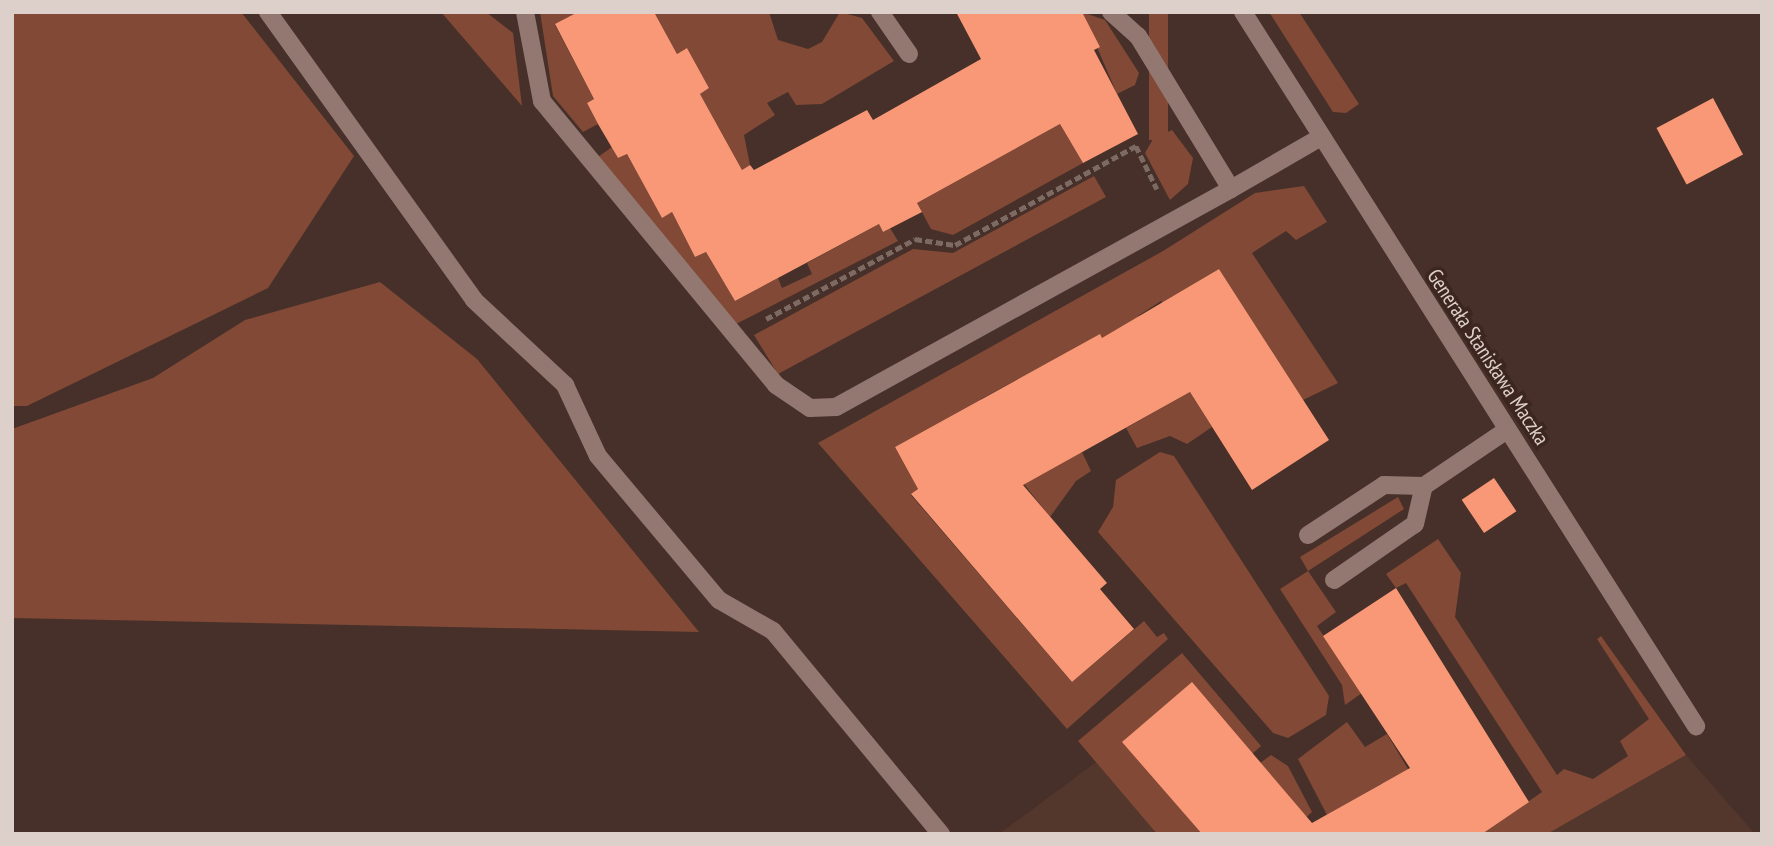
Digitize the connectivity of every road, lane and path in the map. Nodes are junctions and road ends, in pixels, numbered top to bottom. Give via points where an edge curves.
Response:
1 (268, 12) edge
2 (525, 12) edge
3 (880, 12) edge
4 (1111, 12) edge
5 (1243, 12) edge
6 (909, 54) dead end
7 (1321, 137) junction
8 (1231, 189) junction
9 (1173, 221) junction
10 (736, 335) junction
11 (1507, 430) junction
12 (1424, 486) junction
13 (1308, 535) dead end
14 (1334, 580) dead end
15 (1696, 726) dead end
16 (941, 834) edge

1 - 16 street via 474,300 565,384 598,456 719,600 773,631
2 - 10 street via 542,101
3 - 6 street
4 - 8 street via 1138,36
5 - 7 street, Generała Stanisława Maczka
7 - 8 street
7 - 11 street, Generała Stanisława Maczka
8 - 9 street
9 - 10 street via 836,407 810,408 797,402
9 - 10 path via 1136,146 955,245 915,239
11 - 12 street
11 - 15 street, Generała Stanisława Maczka
12 - 13 street via 1384,485
12 - 14 street via 1415,524

